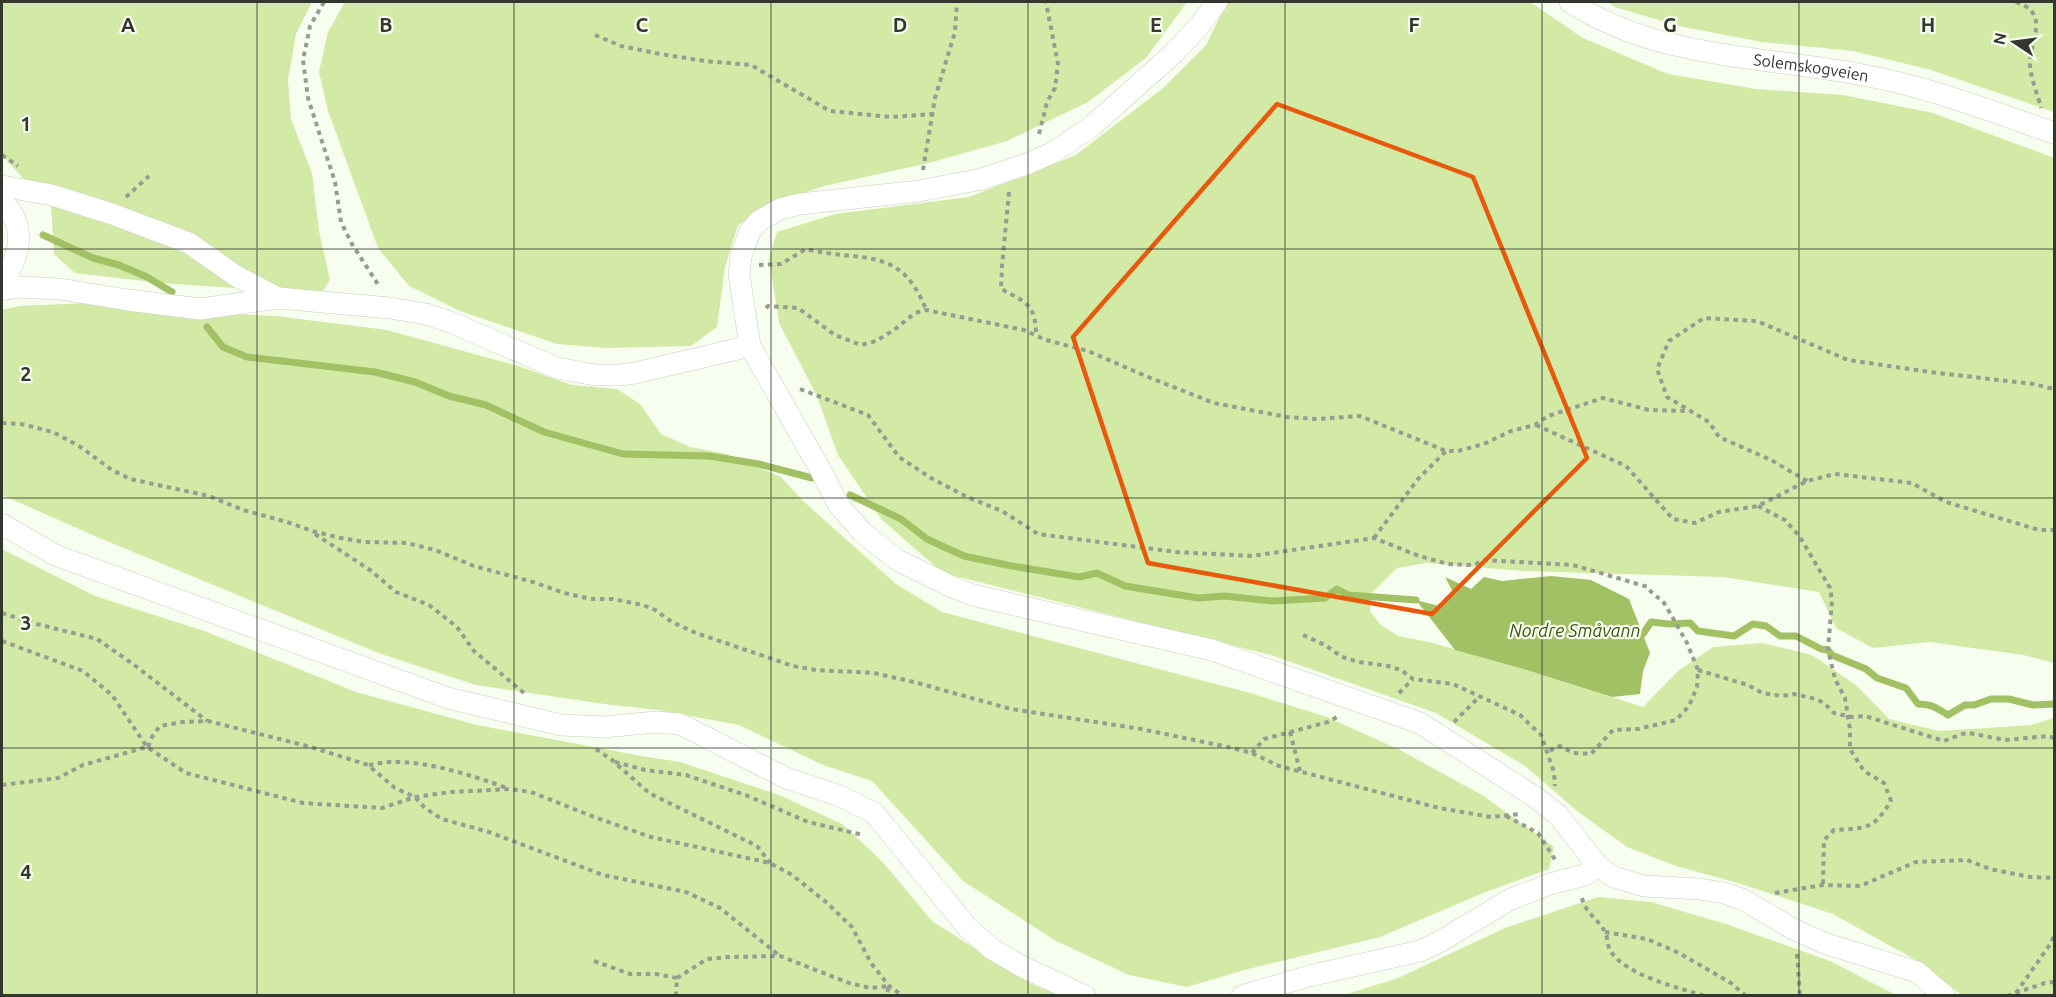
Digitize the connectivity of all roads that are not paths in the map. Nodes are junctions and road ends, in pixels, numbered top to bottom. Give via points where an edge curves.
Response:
1 (1216, 2) edge
2 (1570, 2) edge
3 (2052, 132) edge
4 (2, 186) edge
5 (2, 201) edge
6 (2, 282) edge
7 (2, 290) edge
8 (278, 298) junction
9 (748, 337) junction
10 (2, 524) edge
11 (1591, 871) junction
12 (1085, 996) edge
13 (1242, 996) edge
14 (1945, 996) edge

1 - 9 street via 1174,53 1092,126 1054,152 982,179 919,191 800,204 780,209 759,221 750,231 740,266
2 - 3 street, Solemskogveien via 1613,24 1667,42 1720,55 1912,85
4 - 8 street via 52,195 189,243 236,276
5 - 6 street via 16,221 19,243 17,256
7 - 8 street via 60,289 200,309
8 - 9 street via 426,314 556,368 595,375 635,373
9 - 11 street via 838,504 862,532 897,560 973,594 1212,650 1420,723 1558,815
10 - 12 street via 55,555 448,698 561,725 680,724 786,778 840,796 874,813 962,920 992,949
11 - 13 street via 1510,898 1420,951
11 - 14 street via 1654,887 1699,889 1744,900 1824,943 1917,972

